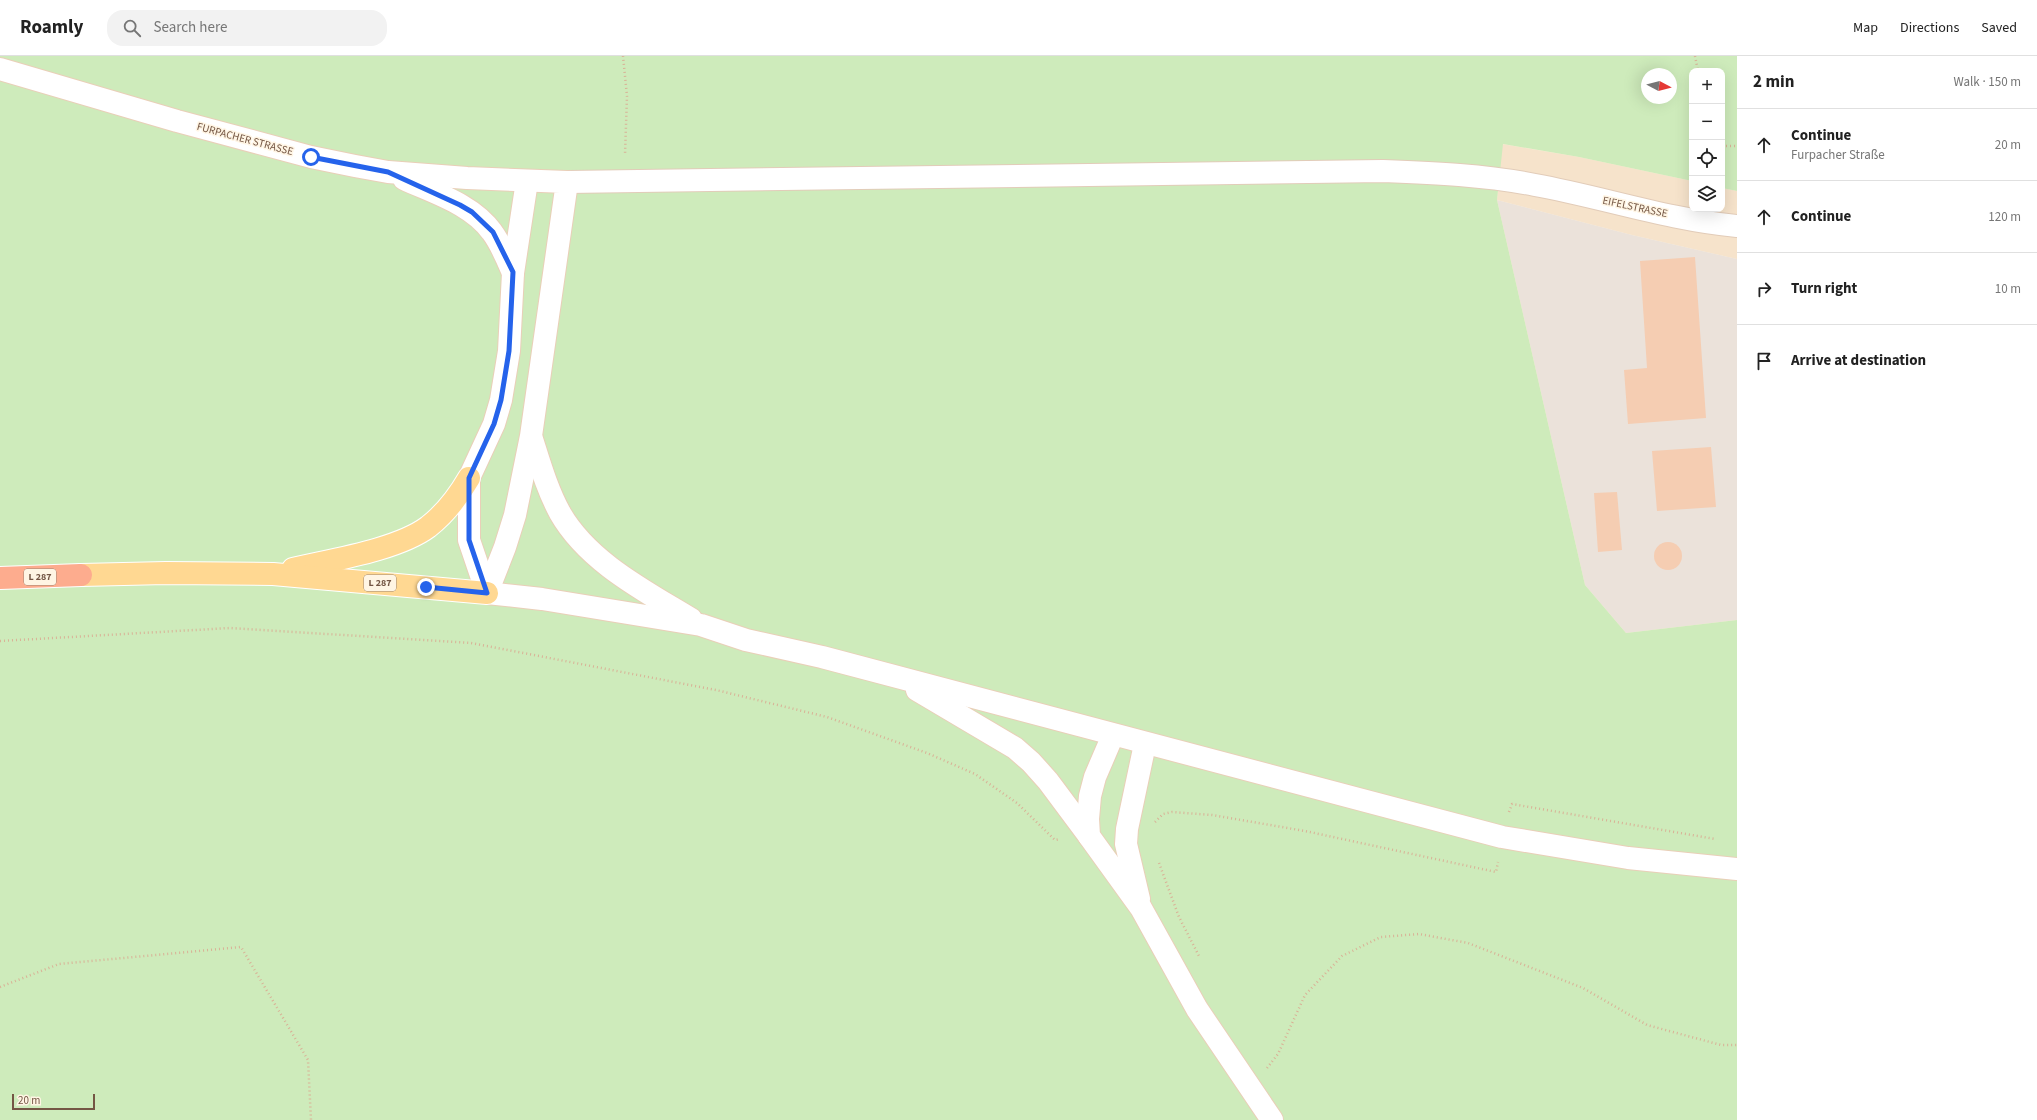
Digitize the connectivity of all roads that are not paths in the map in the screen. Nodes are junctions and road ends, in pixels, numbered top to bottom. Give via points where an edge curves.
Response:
1 (0, 69) edge
2 (388, 172) junction
3 (527, 181) junction
4 (567, 182) junction
5 (622, 182) joint
6 (1737, 226) edge
7 (513, 272) junction
8 (532, 436) junction
9 (469, 478) junction
10 (273, 574) junction
11 (81, 575) joint
12 (0, 578) edge
13 (487, 593) junction
14 (701, 625) junction
15 (896, 677) junction
16 (1113, 735) junction
17 (1145, 744) junction
18 (1089, 836) junction
19 (1737, 869) edge
20 (1141, 908) junction
21 (1272, 1120) edge

1 - 2 main road, FURPACHER STRASSE via 250,141 311,157
2 - 3 main road, FURPACHER STRASSE
2 - 7 main road via 472,212 493,232
3 - 4 main road, FURPACHER STRASSE
3 - 7 main road
4 - 5 main road, FURPACHER STRASSE
4 - 8 main road
5 - 6 main road, EIFELSTRASSE via 1383,171 1462,174 1534,184 1642,209
7 - 9 main road via 509,351 501,400 494,424
8 - 13 main road via 515,515
8 - 14 main road via 548,489 561,514 578,536 621,574
9 - 10 main road via 457,499 427,528 380,548
9 - 13 main road via 469,540
10 - 11 main road, L 287
10 - 13 main road, L 287
11 - 12 highway, L 287
13 - 14 main road, L 287 via 549,600
14 - 15 main road, L 287 via 746,640
15 - 16 main road, L 287
15 - 18 main road via 1015,748 1048,781
16 - 17 main road, L 287
16 - 18 main road via 1095,777 1090,796
17 - 19 main road, L 287 via 1502,837 1628,858
17 - 20 main road via 1126,844
18 - 20 main road
20 - 21 main road via 1197,1009

